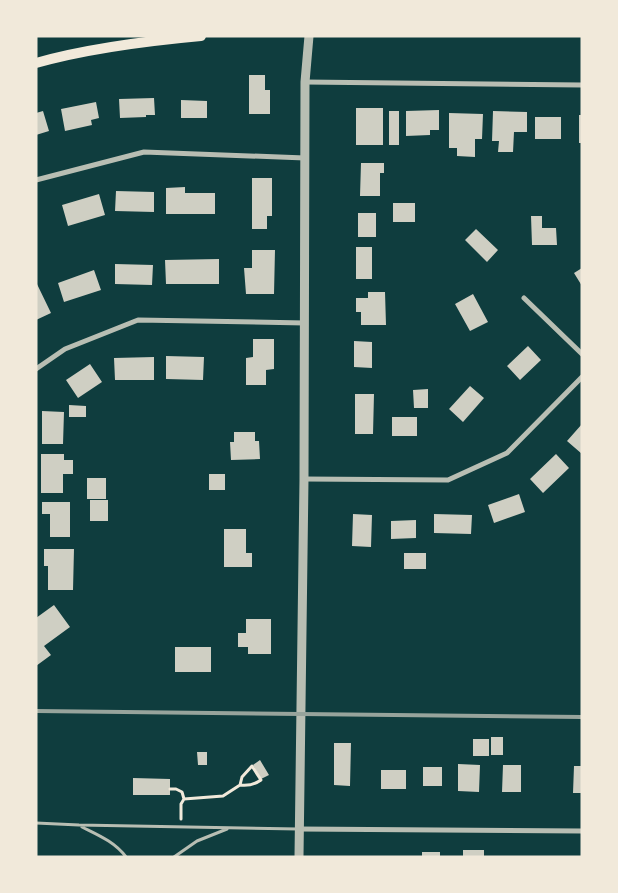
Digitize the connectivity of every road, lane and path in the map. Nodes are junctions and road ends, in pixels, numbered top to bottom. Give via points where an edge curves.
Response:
1 (201, 36) edge
2 (309, 36) edge
3 (36, 63) edge
4 (305, 82) junction
5 (582, 85) edge
6 (305, 158) junction
7 (36, 180) edge
8 (524, 298) dead end
9 (305, 323) junction
10 (582, 354) edge
11 (36, 369) edge
12 (582, 377) edge
13 (304, 479) junction
14 (240, 785) junction
15 (170, 789) dead end
16 (184, 799) junction
17 (36, 823) edge
18 (79, 825) junction
19 (181, 827) junction
20 (230, 828) junction
21 (299, 829) junction
22 (582, 831) edge
23 (126, 857) edge
24 (174, 857) edge
25 (300, 857) edge

1 - 3 main road via 65,55
2 - 4 street
4 - 5 street
4 - 6 street
6 - 7 street via 144,152
6 - 9 street
8 - 10 street
9 - 11 street via 138,320 65,349
9 - 13 street
12 - 13 street via 507,453 448,480
13 - 21 street
14 - 14 path via 247,786 261,780 252,766 242,776
14 - 16 path via 222,796
15 - 16 path via 182,792
16 - 19 path
17 - 18 lane
18 - 19 lane
18 - 23 lane via 120,848
19 - 20 lane
20 - 21 lane
20 - 24 lane via 197,841
21 - 22 street
21 - 25 street

